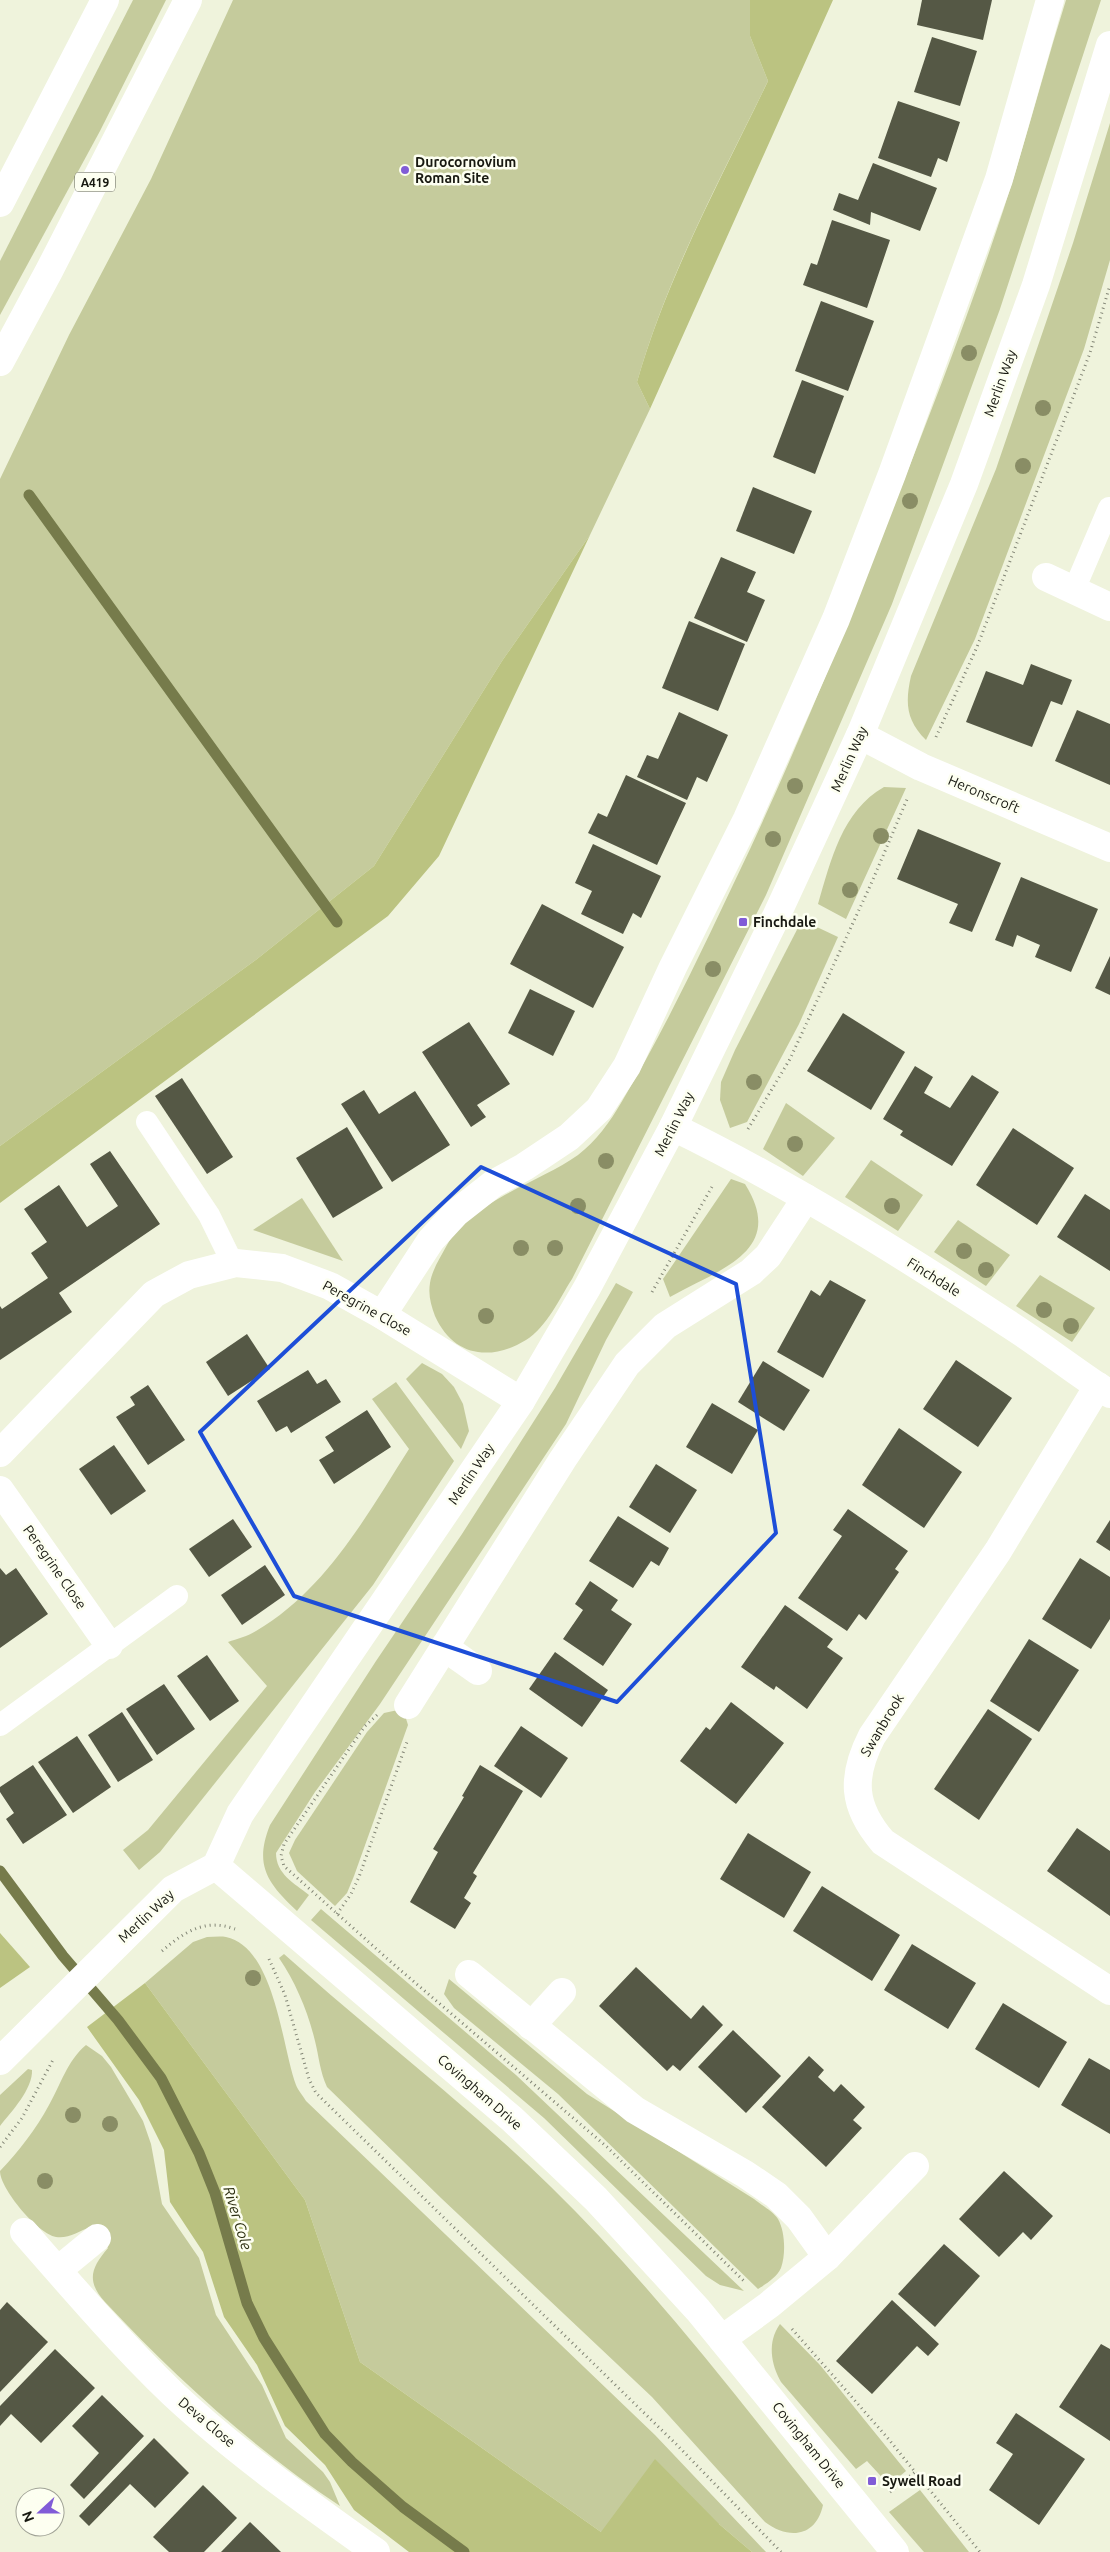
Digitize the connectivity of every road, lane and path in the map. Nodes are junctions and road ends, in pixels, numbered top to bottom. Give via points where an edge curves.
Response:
1 (105, 0) edge
2 (188, 0) edge
3 (1050, 0) edge
4 (1110, 45) edge
5 (0, 203) edge
6 (1110, 286) edge
7 (0, 362) edge
8 (1109, 508) edge
9 (1046, 577) dead end
10 (1074, 590) junction
11 (1110, 607) edge
12 (860, 735) junction
13 (921, 767) junction
14 (1110, 848) edge
15 (147, 1122) dead end
16 (673, 1127) junction
17 (730, 1155) junction
18 (806, 1198) junction
19 (233, 1264) junction
20 (651, 1295) dead end
21 (382, 1314) junction
22 (1104, 1390) edge
23 (521, 1401) junction
24 (0, 1453) edge
25 (0, 1490) edge
26 (178, 1596) dead end
27 (109, 1646) junction
28 (444, 1647) junction
29 (478, 1672) dead end
30 (408, 1705) junction
31 (0, 1725) edge
32 (216, 1866) junction
33 (337, 1914) junction
34 (240, 1931) dead end
35 (156, 1957) dead end
36 (268, 1957) dead end
37 (469, 1974) dead end
38 (1110, 1991) edge
39 (562, 1992) dead end
40 (531, 2026) junction
41 (0, 2060) edge
42 (52, 2062) dead end
43 (0, 2147) edge
44 (915, 2166) dead end
45 (24, 2232) dead end
46 (97, 2238) dead end
47 (827, 2257) junction
48 (58, 2270) junction
49 (769, 2305) junction
50 (722, 2339) junction
51 (376, 2552) edge
52 (781, 2552) edge
53 (895, 2552) edge
54 (980, 2552) edge

1 - 5 main road
2 - 7 main road, A419
3 - 21 main road via 999,178 836,619 747,819 627,1066 599,1109 569,1137 493,1184 456,1213 431,1240
4 - 12 main road, Merlin Way via 1036,285 970,466
6 - 13 path via 1090,353 977,647
8 - 10 lane
9 - 10 main road
10 - 11 main road
12 - 13 main road, Heronscroft
12 - 16 main road, Merlin Way
13 - 14 main road, Heronscroft
13 - 17 path via 790,1059 755,1120
15 - 19 lane via 209,1215
16 - 17 main road, Finchdale
16 - 23 main road, Merlin Way via 587,1288
17 - 18 main road, Finchdale
17 - 20 path
18 - 22 main road, Finchdale via 1008,1323
18 - 28 main road via 768,1256 750,1272 665,1326 627,1364
19 - 21 main road, Peregrine Close via 282,1268 330,1286
19 - 24 main road, Peregrine Close via 189,1275 154,1294
21 - 23 main road, Peregrine Close
22 - 38 main road, Swanbrook via 872,1736 862,1757 858,1780 859,1801 868,1824 883,1842
23 - 32 main road, Merlin Way via 240,1814
25 - 27 main road, Peregrine Close
26 - 27 lane
27 - 31 lane
28 - 29 main road
28 - 30 main road
30 - 33 path via 414,1715 406,1748 359,1876
30 - 33 path via 386,1706 365,1726 281,1850 287,1870
32 - 41 main road, Merlin Way via 173,1889
32 - 50 main road, Covingham Drive via 536,2140 630,2234
33 - 49 path via 607,2147
34 - 35 path via 224,1925 188,1930
36 - 52 path via 286,1995 309,2079 316,2093 676,2444
37 - 40 main road
39 - 40 main road
40 - 47 main road via 634,2110 776,2195 799,2218
42 - 43 path via 22,2118
44 - 47 main road
45 - 48 main road, Deva Close
46 - 48 main road
47 - 49 main road
48 - 51 main road, Deva Close via 174,2395 269,2474
49 - 50 main road
49 - 54 path via 886,2436
50 - 53 main road, Covingham Drive

